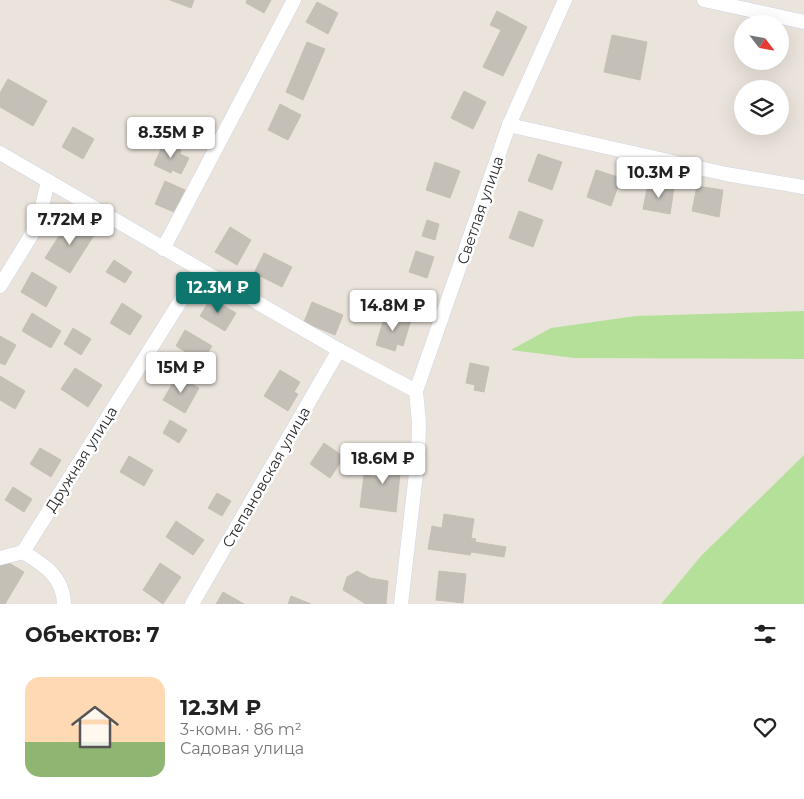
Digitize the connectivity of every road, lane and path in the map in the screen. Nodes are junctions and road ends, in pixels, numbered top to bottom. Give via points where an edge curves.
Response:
1 (294, 0) edge
2 (564, 0) edge
3 (704, 0) edge
4 (804, 22) edge
5 (509, 125) junction
6 (0, 153) edge
7 (48, 181) junction
8 (804, 187) edge
9 (163, 248) junction
10 (200, 270) junction
11 (0, 286) edge
12 (339, 350) junction
13 (416, 391) junction
14 (23, 552) junction
15 (0, 558) edge
16 (64, 604) edge
17 (192, 604) edge
18 (401, 604) edge

1 - 9 street
2 - 5 street, Светлая улица
3 - 4 street
5 - 8 street via 726,174
5 - 13 street, Светлая улица
6 - 7 street
7 - 9 street
7 - 11 street via 36,226
9 - 10 street
10 - 12 street
10 - 14 street, Дружная улица
12 - 13 street
12 - 17 street, Степановская улица
13 - 18 street, Светлая улица via 420,423 418,456
14 - 15 street
14 - 16 street via 48,568 58,581

